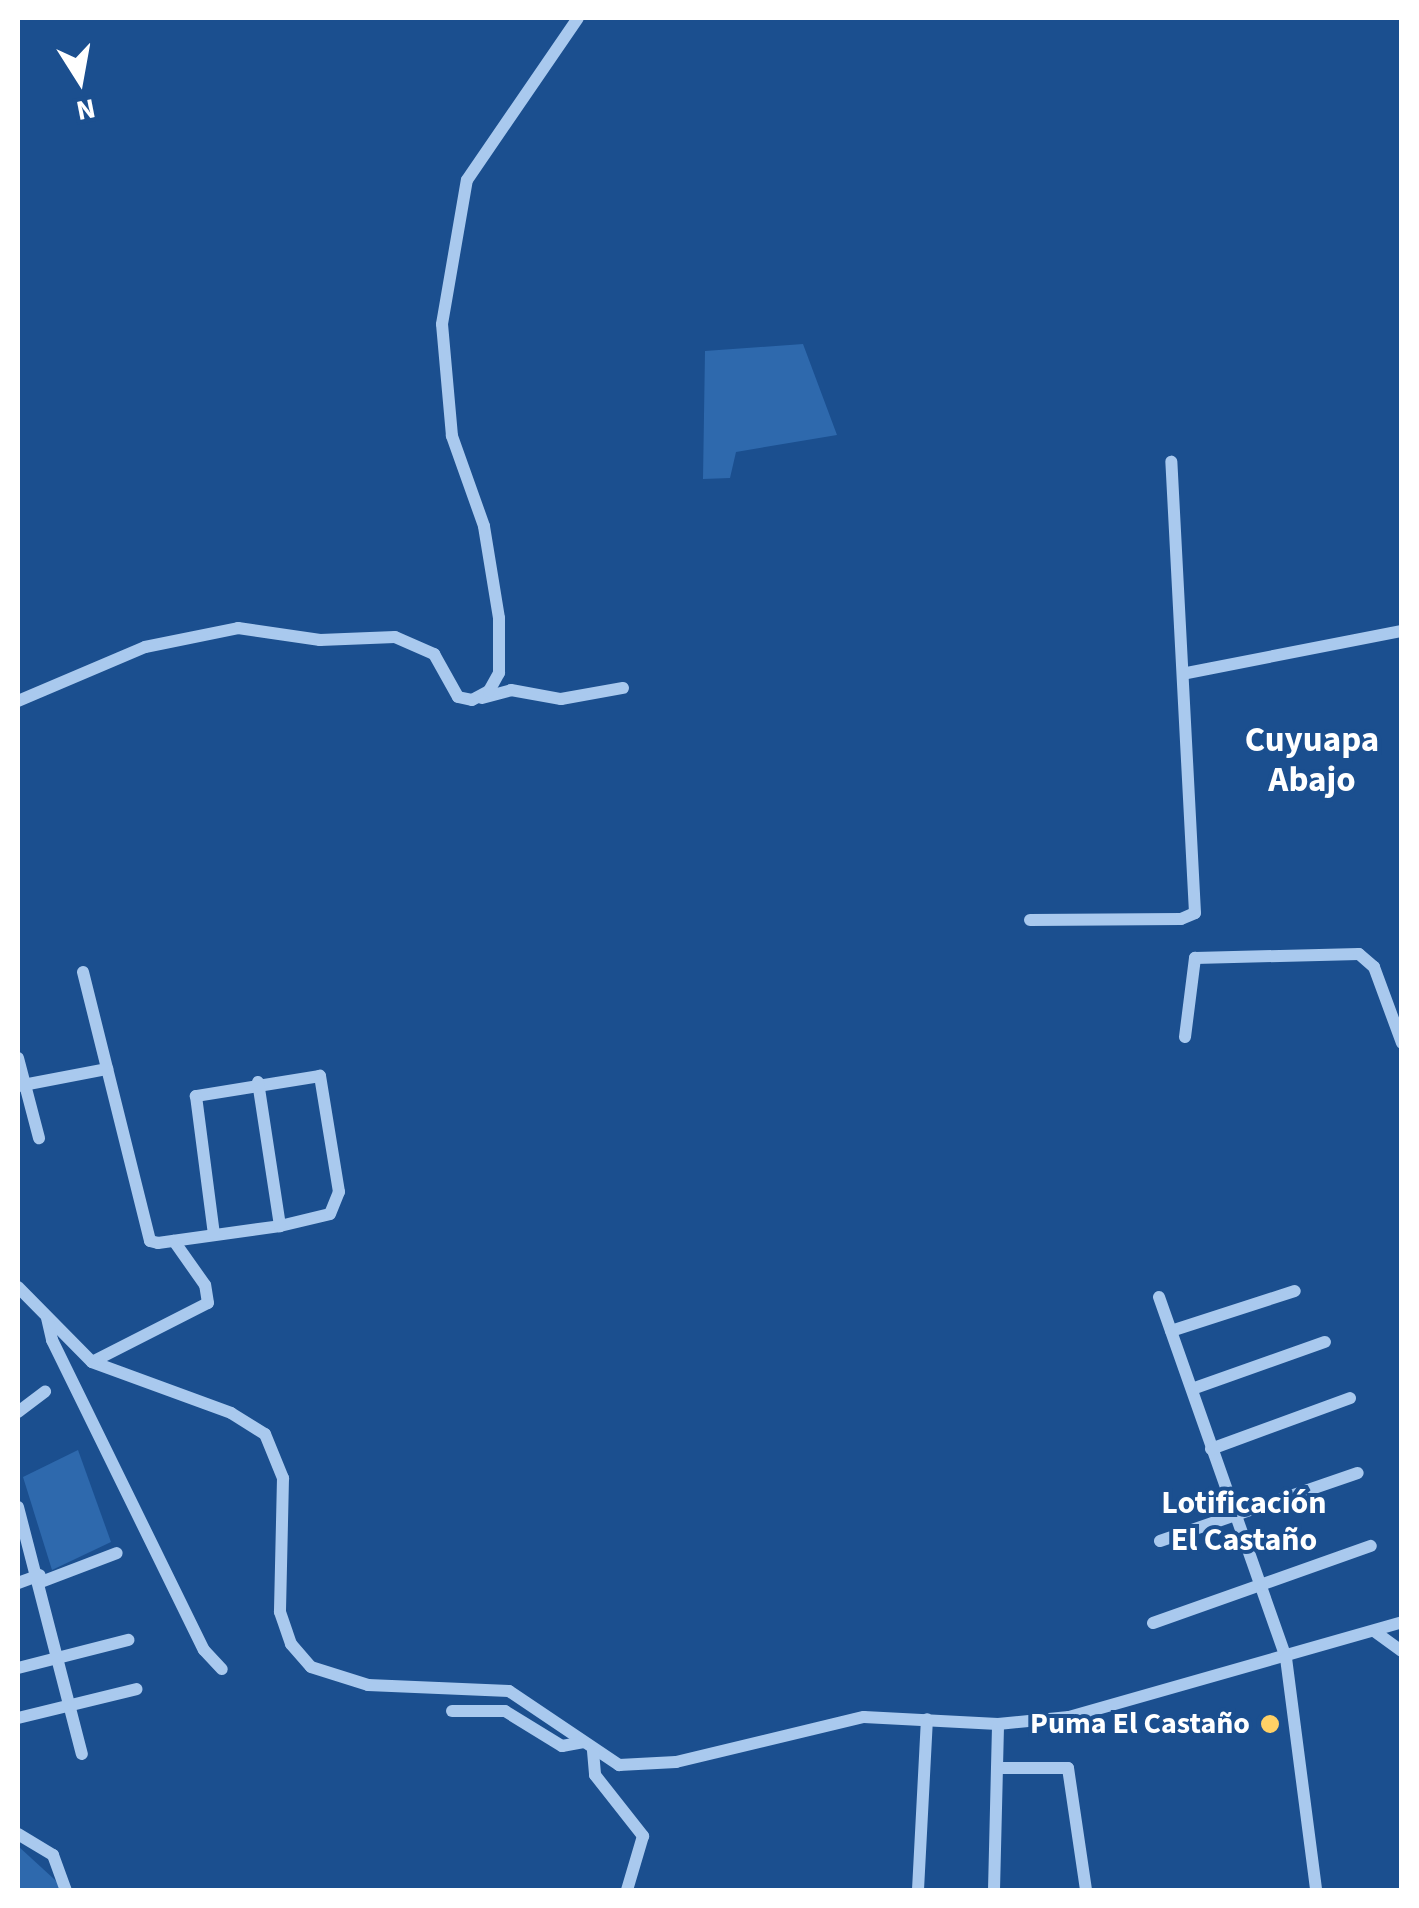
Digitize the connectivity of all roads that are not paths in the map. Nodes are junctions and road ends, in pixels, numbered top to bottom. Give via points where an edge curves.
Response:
1 (578, 18) edge
2 (1171, 462) dead end
3 (1402, 631) edge
4 (1187, 673) junction
5 (623, 688) dead end
6 (479, 698) junction
7 (18, 701) edge
8 (1030, 920) dead end
9 (83, 972) dead end
10 (1185, 1037) dead end
11 (1402, 1043) edge
12 (18, 1058) edge
13 (107, 1068) junction
14 (258, 1082) junction
15 (21, 1086) edge
16 (39, 1138) dead end
17 (280, 1226) junction
18 (214, 1234) junction
19 (174, 1241) junction
20 (18, 1287) edge
21 (1295, 1291) dead end
22 (1159, 1297) dead end
23 (47, 1318) junction
24 (1172, 1331) junction
25 (1325, 1342) dead end
26 (92, 1362) junction
27 (1192, 1388) junction
28 (46, 1392) dead end
29 (1350, 1398) dead end
30 (18, 1412) edge
31 (1210, 1449) junction
32 (1358, 1474) dead end
33 (18, 1507) edge
34 (1234, 1516) junction
35 (1160, 1541) dead end
36 (1371, 1546) dead end
37 (117, 1553) dead end
38 (40, 1579) junction
39 (1261, 1583) junction
40 (18, 1584) edge
41 (1402, 1622) edge
42 (1153, 1623) dead end
43 (1374, 1631) junction
44 (128, 1640) dead end
45 (1402, 1652) edge
46 (59, 1657) junction
47 (1286, 1658) junction
48 (18, 1668) edge
49 (222, 1670) dead end
50 (137, 1689) dead end
51 (71, 1705) junction
52 (452, 1710) dead end
53 (18, 1718) edge
54 (928, 1719) junction
55 (998, 1724) junction
56 (589, 1747) junction
57 (82, 1754) dead end
58 (998, 1768) junction
59 (18, 1834) edge
60 (66, 1890) edge
61 (627, 1890) edge
62 (918, 1890) edge
63 (994, 1890) edge
64 (1086, 1890) edge
65 (1316, 1890) edge

1 - 6 street via 467,180 442,324 452,436 484,526 499,618 499,673
2 - 4 street
3 - 4 street
4 - 8 street via 1195,914
5 - 6 street via 561,699 512,690
6 - 7 street via 458,697 434,654 395,636 320,640 238,628 145,647
9 - 13 street
10 - 11 street via 1194,958 1359,954 1374,967
12 - 15 street
13 - 15 street
13 - 19 street via 145,1232 150,1241
14 - 17 street
14 - 17 street via 310,1075 325,1086 338,1204 317,1219
14 - 18 street via 196,1096
15 - 16 street
17 - 18 street
18 - 19 street
19 - 26 street via 205,1285 208,1303
20 - 23 street
21 - 24 street
22 - 24 street
23 - 26 street
23 - 49 street via 204,1650
24 - 27 street
25 - 27 street
26 - 56 street via 241,1418 274,1447 283,1478 280,1612 290,1644 311,1667 368,1685 509,1691
27 - 31 street
28 - 30 street
29 - 31 street
31 - 34 street
32 - 34 street
33 - 38 street
34 - 35 street
34 - 39 street
36 - 39 street
37 - 38 street
38 - 40 street
38 - 46 street
39 - 42 street
39 - 47 street
41 - 43 street
43 - 45 street
43 - 47 street
44 - 46 street
46 - 48 street
46 - 51 street
47 - 55 street via 1103,1709
47 - 65 street
50 - 51 street
51 - 53 street
51 - 57 street
52 - 56 street via 506,1711 562,1746
54 - 55 street
54 - 56 street via 836,1722 653,1765 619,1765
54 - 62 street
55 - 58 street
56 - 61 street via 595,1775 643,1836
58 - 63 street
58 - 64 street via 1068,1768
59 - 60 street via 52,1855

